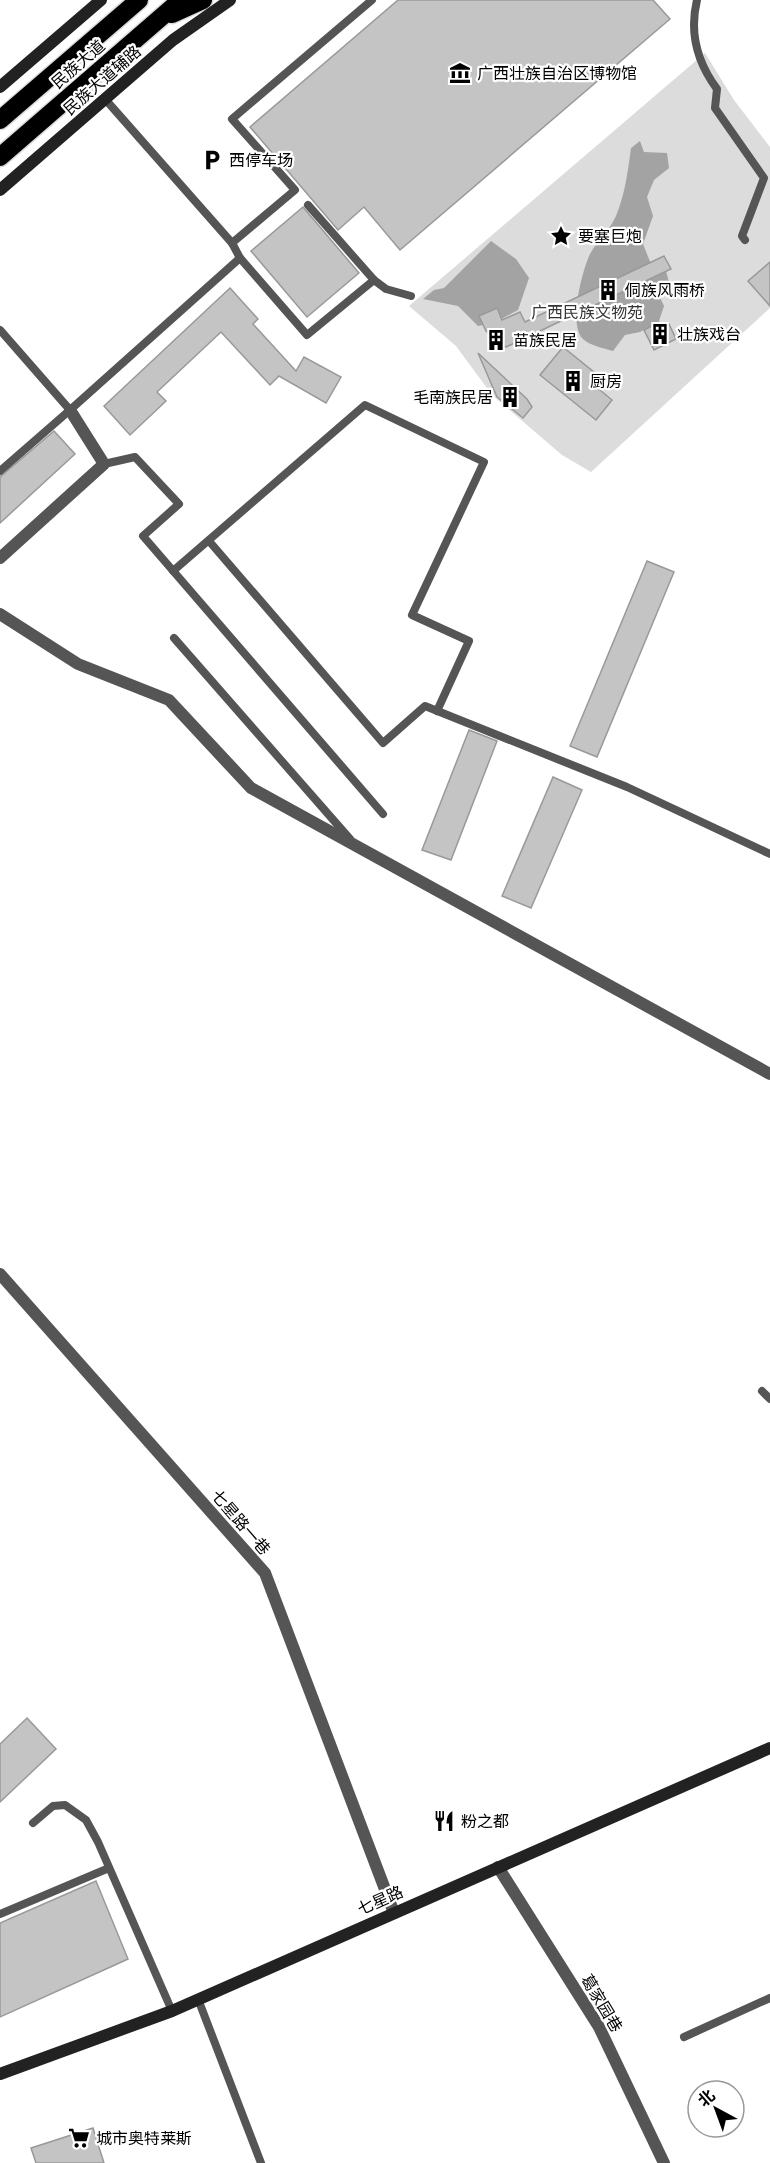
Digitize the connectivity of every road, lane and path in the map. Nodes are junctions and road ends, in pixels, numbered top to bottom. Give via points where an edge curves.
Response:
1 (101, 0) edge
2 (139, 0) edge
3 (181, 0) edge
4 (203, 0) edge
5 (230, 0) edge
6 (372, 0) edge
7 (697, 0) edge
8 (157, 21) junction
9 (0, 87) edge
10 (105, 99) junction
11 (0, 120) edge
12 (0, 157) edge
13 (0, 190) edge
14 (309, 206) dead end
15 (745, 240) dead end
16 (232, 243) junction
17 (240, 258) junction
18 (374, 280) junction
19 (411, 296) dead end
20 (0, 330) edge
21 (70, 410) junction
22 (104, 464) junction
23 (0, 471) edge
24 (209, 541) junction
25 (0, 558) edge
26 (173, 571) junction
27 (0, 614) edge
28 (174, 638) dead end
29 (437, 711) junction
30 (383, 814) dead end
31 (355, 845) junction
32 (770, 854) edge
33 (770, 1074) edge
34 (0, 1274) edge
35 (762, 1391) dead end
36 (770, 1399) edge
37 (770, 1748) edge
38 (33, 1823) dead end
39 (498, 1867) junction
40 (109, 1868) junction
41 (394, 1913) junction
42 (0, 1914) edge
43 (770, 1998) edge
44 (198, 1999) junction
45 (172, 2011) junction
46 (684, 2037) dead end
47 (0, 2074) edge
48 (261, 2163) edge
49 (664, 2163) edge

1 - 9 main road
2 - 11 highway, 民族大道
3 - 8 highway, 民族大道
4 - 8 highway
5 - 10 main road, 民族大道辅路 via 173,40
6 - 16 lane via 232,119 295,190
7 - 15 lane via 696,48 702,68 717,89 715,108 764,178 742,236
8 - 12 highway, 民族大道
10 - 13 main road, 民族大道辅路
10 - 16 lane
14 - 18 lane
16 - 17 lane
17 - 18 lane via 307,335
17 - 21 lane
18 - 19 lane via 386,289
20 - 21 lane
21 - 22 street
21 - 23 lane
22 - 25 street
22 - 26 lane via 135,457 179,504 143,536
24 - 26 lane
24 - 29 lane via 383,743 425,706
24 - 29 lane via 365,405 484,462 412,615 469,641
26 - 30 lane
27 - 31 street via 78,664 169,700 251,788
28 - 31 lane
29 - 32 lane via 627,787
31 - 33 street
34 - 41 street, 七星路一巷 via 265,1573
35 - 36 lane
37 - 39 main road, 七星路
38 - 40 lane via 53,1806 65,1805 76,1811 86,1820
39 - 41 main road, 七星路
39 - 49 street, 葛家园巷 via 599,2027
40 - 42 lane
40 - 45 lane
41 - 44 main road, 七星路
43 - 46 lane
44 - 45 main road, 七星路
44 - 48 lane
45 - 47 main road, 七星路

